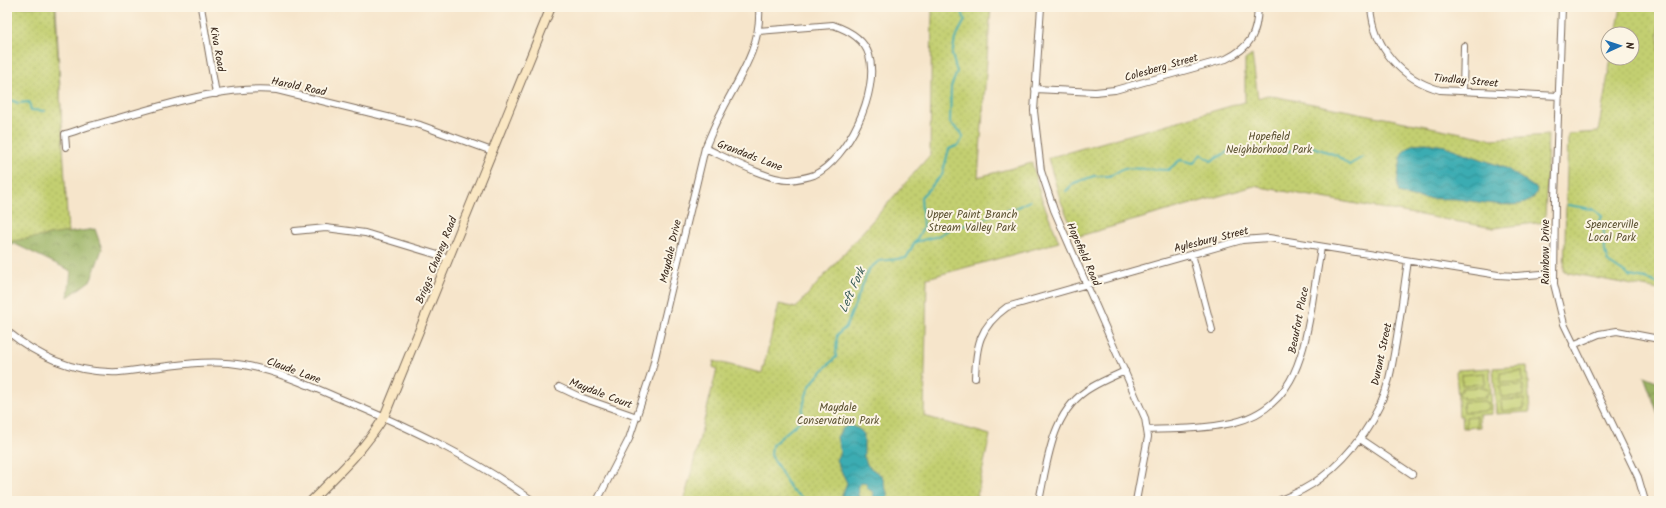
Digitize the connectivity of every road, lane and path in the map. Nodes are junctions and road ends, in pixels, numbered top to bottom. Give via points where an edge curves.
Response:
1 (201, 7) edge
2 (550, 7) edge
3 (759, 7) edge
4 (1041, 7) edge
5 (1258, 7) edge
6 (1370, 7) edge
7 (1562, 7) edge
8 (758, 31) junction
9 (1464, 46) dead end
10 (1036, 89) junction
11 (1463, 91) junction
12 (216, 94) junction
13 (1559, 96) junction
14 (66, 147) dead end
15 (705, 148) junction
16 (492, 151) junction
17 (295, 230) dead end
18 (1321, 247) junction
19 (1192, 254) junction
20 (448, 258) junction
21 (1408, 261) junction
22 (1554, 273) junction
23 (1087, 284) junction
24 (1212, 330) dead end
25 (7, 332) edge
26 (1659, 339) edge
27 (1573, 345) junction
28 (1125, 371) junction
29 (975, 378) dead end
30 (559, 387) dead end
31 (384, 417) junction
32 (637, 417) junction
33 (1147, 430) junction
34 (1360, 439) junction
35 (1412, 474) dead end
36 (311, 501) edge
37 (533, 501) edge
38 (597, 501) edge
39 (1039, 501) edge
40 (1136, 501) edge
41 (1278, 501) edge
42 (1645, 501) edge

1 - 12 street, Kiva Road
2 - 16 main road, Briggs Chaney Road
3 - 8 street, Maydale Drive
4 - 10 street, Hopefield Road
5 - 10 street, Colesberg Street via 1254,34 1239,52 1226,59 1115,90 1095,92
6 - 11 street, Tindlay Street via 1378,40 1390,60 1401,70 1427,86 1440,90
7 - 13 street, Rainbow Drive
8 - 15 street, Maydale Drive via 750,60
8 - 15 street, Grandads Lane via 833,26 857,37 868,54 871,67 868,94 859,120 848,141 832,162 814,175 801,178 788,180 774,177
9 - 11 street
10 - 23 street, Hopefield Road via 1035,131 1041,171 1054,210
11 - 13 street, Tindlay Street
12 - 14 street, Harold Road via 168,104 65,134
12 - 16 street, Harold Road via 260,88 277,90 420,125
13 - 22 street, Rainbow Drive
15 - 32 street, Maydale Drive via 652,370
16 - 20 main road, Briggs Chaney Road
17 - 20 street via 326,228 366,232
18 - 19 street, Aylesbury Street via 1256,238
18 - 21 street, Aylesbury Street
18 - 33 street, Beaufort Place via 1304,350 1296,372 1277,398 1252,416 1232,423
19 - 23 street, Aylesbury Street
19 - 24 street
20 - 31 main road, Briggs Chaney Road
21 - 22 street, Aylesbury Street via 1498,275
21 - 34 street, Durant Street via 1388,380 1378,408
22 - 27 street, Rainbow Drive via 1559,307
23 - 28 street, Hopefield Road
23 - 29 street, Aylesbury Street via 1020,302 999,312 986,326 979,340
25 - 31 street, Claude Lane via 24,345 58,362 109,372 201,362 244,365 275,372
26 - 27 street via 1616,331 1599,334
27 - 42 street, Rainbow Drive via 1638,477
28 - 33 street, Hopefield Road
28 - 39 street via 1091,387 1066,411 1052,439
30 - 32 street, Maydale Court
31 - 36 main road, Briggs Chaney Road via 357,455
31 - 37 street, Claude Lane via 484,468
32 - 38 street, Maydale Drive via 611,477
33 - 40 street, Hopefield Road via 1146,454
34 - 35 street
34 - 41 street, Durant Street via 1321,478

